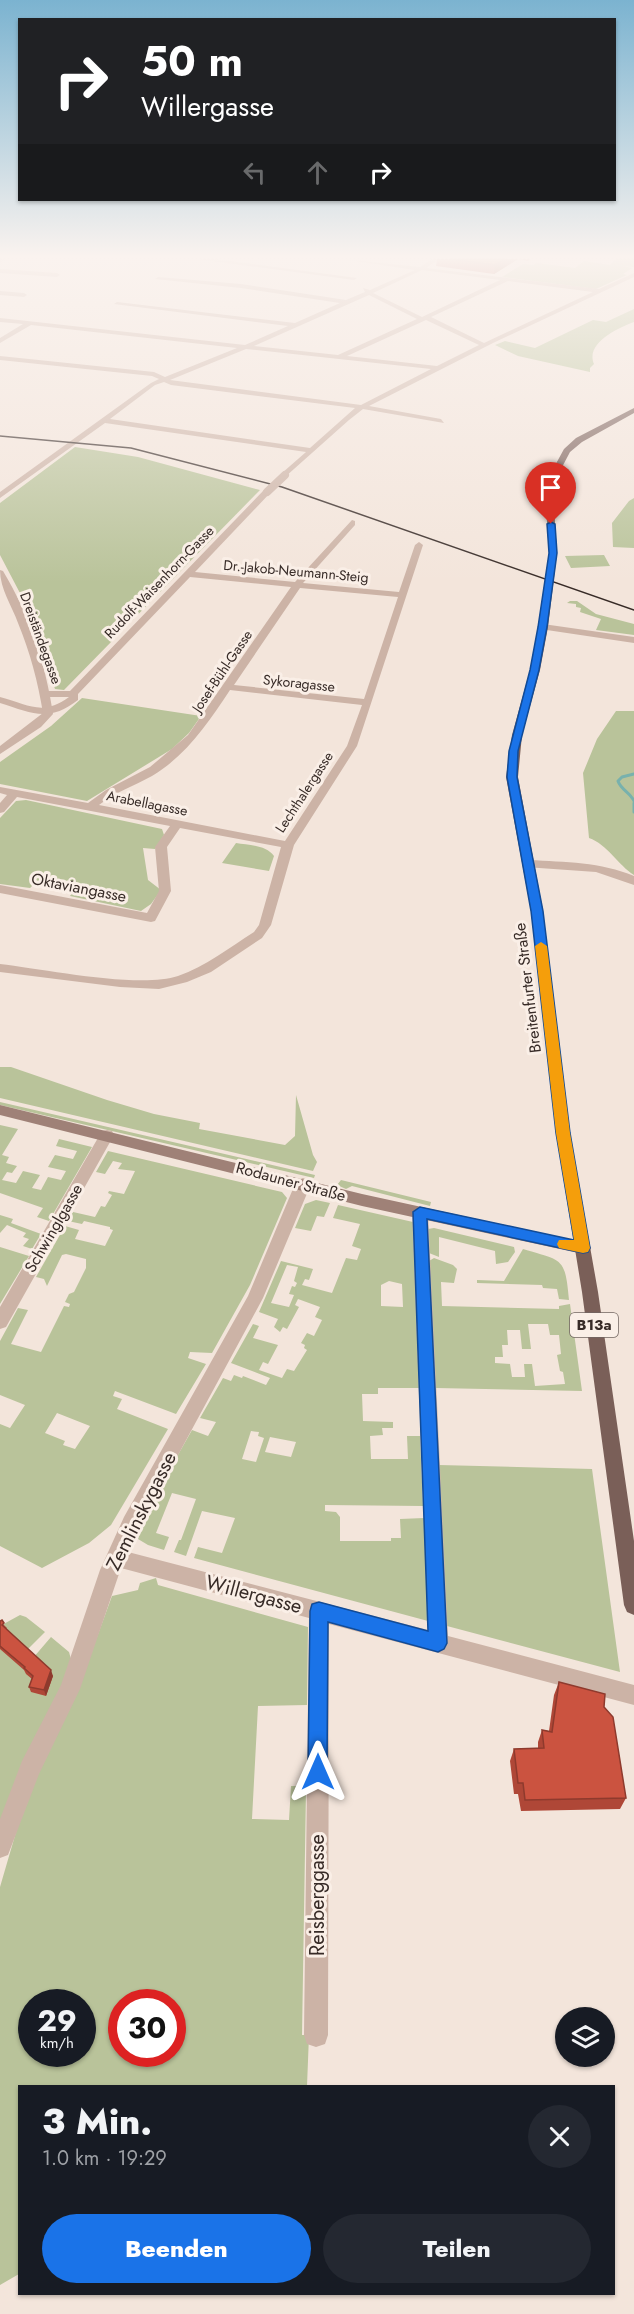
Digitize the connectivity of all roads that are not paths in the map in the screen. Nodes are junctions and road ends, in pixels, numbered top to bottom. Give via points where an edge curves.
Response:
1 (86, 367) edge
2 (194, 367) edge
3 (420, 367) edge
4 (440, 367) edge
5 (436, 369) junction
6 (163, 379) junction
7 (362, 407) junction
8 (634, 410) edge
9 (103, 420) junction
10 (441, 422) dead end
11 (311, 450) junction
12 (0, 496) edge
13 (352, 523) dead end
14 (418, 545) dead end
15 (0, 573) edge
16 (187, 574) junction
17 (297, 585) junction
18 (402, 595) junction
19 (543, 627) junction
20 (634, 640) edge
21 (228, 687) junction
22 (46, 694) junction
23 (73, 694) junction
24 (0, 700) edge
25 (368, 704) junction
26 (48, 714) junction
27 (0, 751) edge
28 (0, 790) edge
29 (14, 793) junction
30 (91, 807) junction
31 (0, 810) edge
32 (177, 824) junction
33 (288, 845) junction
34 (529, 864) junction
35 (634, 881) edge
36 (0, 889) edge
37 (0, 968) edge
38 (0, 1110) edge
39 (107, 1134) junction
40 (303, 1184) junction
41 (420, 1212) junction
42 (583, 1248) junction
43 (0, 1322) edge
44 (117, 1558) junction
45 (634, 1605) edge
46 (319, 1611) junction
47 (438, 1643) junction
48 (634, 1695) edge
49 (0, 1847) edge
50 (316, 2035) dead end

1 - 6 street via 154,374
2 - 6 street
3 - 5 street
4 - 5 street
5 - 7 street
6 - 7 street
6 - 9 street
7 - 10 street
7 - 11 street
8 - 19 main road, Breitenfurter Straße / B13a via 579,440 560,461 550,500 553,548
9 - 11 street
9 - 12 street
11 - 16 street, Rudolf-Waisenhorn-Gasse, bridge
13 - 17 street, Josef-Bühl-Gasse
14 - 18 street, Lechthalergasse
15 - 22 street, Dreiständegasse via 13,596
16 - 17 street, Dr.-Jakob-Neumann-Steig
16 - 23 street, Rudolf-Waisenhorn-Gasse
17 - 18 street, Dr.-Jakob-Neumann-Steig
17 - 21 street, Josef-Bühl-Gasse
18 - 25 street, Lechthalergasse
19 - 20 street
19 - 34 main road, Breitenfurter Straße / B13a via 512,766
21 - 25 street, Sykoragasse
21 - 30 street, Josef-Bühl-Gasse via 179,751
22 - 23 street
22 - 26 street, Dreiständegasse
23 - 26 street, Rudolf-Waisenhorn-Gasse via 74,698 62,710
24 - 26 street
25 - 33 street, Lechthalergasse via 352,746
26 - 27 street, Rudolf-Waisenhorn-Gasse
28 - 29 street, Arabellagasse
29 - 30 street, Arabellagasse
29 - 31 street
30 - 32 street, Arabellagasse
32 - 33 street, Arabellagasse
32 - 36 street, Oktaviangasse via 161,847 165,891 151,918
33 - 37 street, Lechthalergasse via 263,929 206,969 183,979 148,985
34 - 35 street via 594,868
34 - 42 main road, Breitenfurter Straße / B13a via 563,1133
38 - 39 main road, Rodauner Straße
39 - 40 main road, Rodauner Straße
39 - 43 street, Schwinglgasse
40 - 41 main road, Rodauner Straße
40 - 44 street, Zemlinskygasse via 255,1298 131,1523
41 - 42 main road, Rodauner Straße
41 - 47 street
42 - 45 main road, Breitenfurter Straße / B13a
44 - 46 street, Willergasse
44 - 49 street, Zemlinskygasse via 70,1689 30,1769
46 - 47 street, Willergasse
46 - 50 street, Reisberggasse
47 - 48 street, Willergasse

